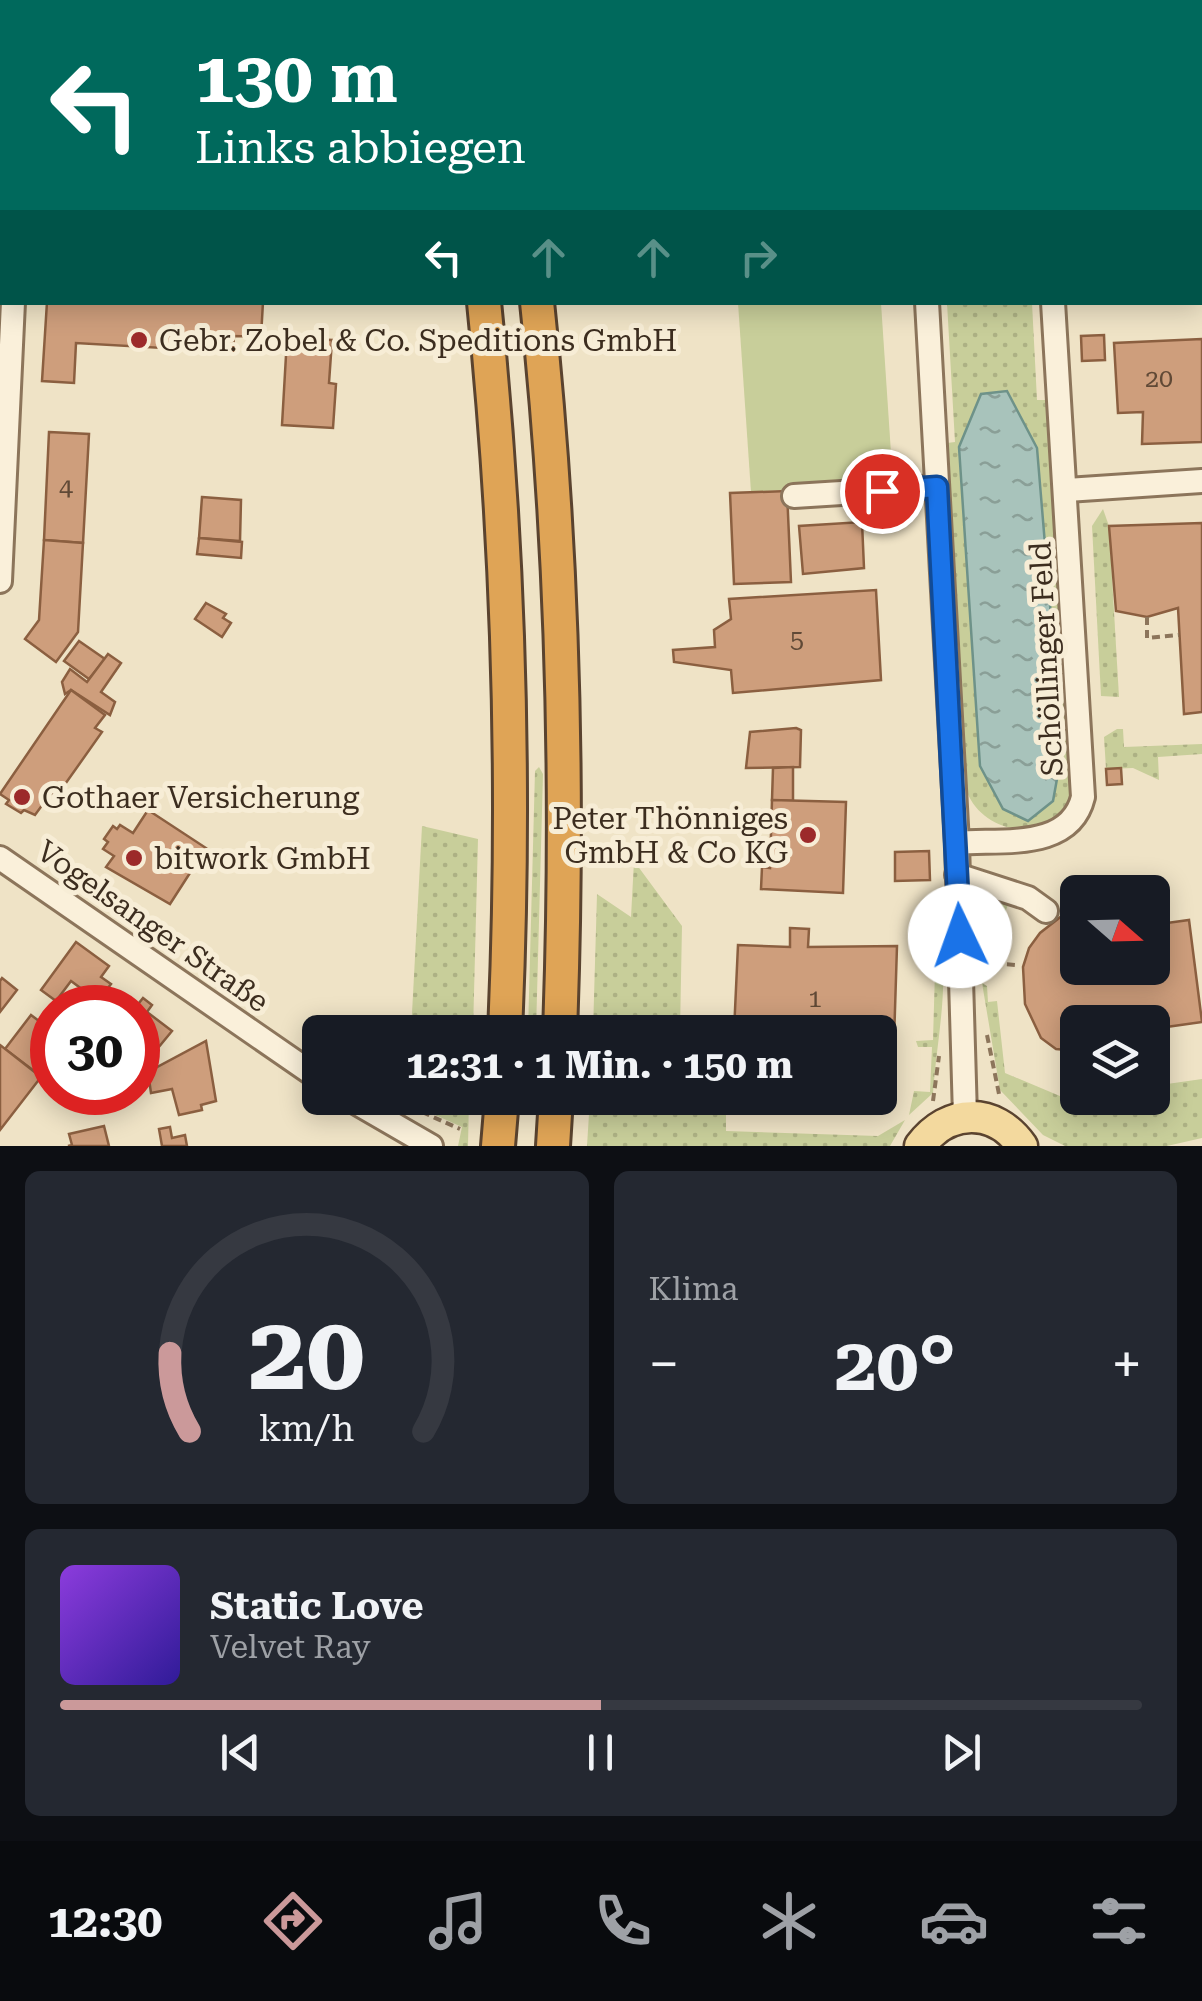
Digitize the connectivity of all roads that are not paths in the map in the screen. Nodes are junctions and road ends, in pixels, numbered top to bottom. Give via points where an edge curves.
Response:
1 (14, 305) edge
2 (484, 305) edge
3 (537, 305) edge
4 (927, 305) edge
5 (1053, 305) edge
6 (2, 454) edge
7 (1202, 481) edge
8 (937, 487) junction
9 (1067, 490) junction
10 (794, 496) dead end
11 (0, 580) edge
12 (957, 843) junction
13 (0, 858) edge
14 (957, 875) junction
15 (1046, 911) dead end
16 (506, 1015) edge
17 (560, 1015) edge
18 (302, 1067) edge
19 (366, 1115) edge
20 (501, 1115) edge
21 (555, 1115) edge
22 (965, 1116) junction
23 (389, 1136) edge
24 (431, 1146) edge
25 (498, 1146) edge
26 (553, 1146) edge
27 (920, 1146) edge
28 (1022, 1146) edge

1 - 6 street
2 - 16 highway via 511,678
3 - 17 highway via 565,678
4 - 8 street
5 - 9 street, Schöllinger Feld
6 - 11 street
7 - 9 street
8 - 10 street
8 - 12 street
9 - 12 street, Schöllinger Feld via 1079,812 1052,836
12 - 14 street
13 - 18 street, Vogelsanger Straße
14 - 15 street via 1028,898
14 - 22 street
19 - 23 street
20 - 25 highway
21 - 26 highway
22 - 27 main road via 939,1126
22 - 28 main road via 996,1122
23 - 24 street

